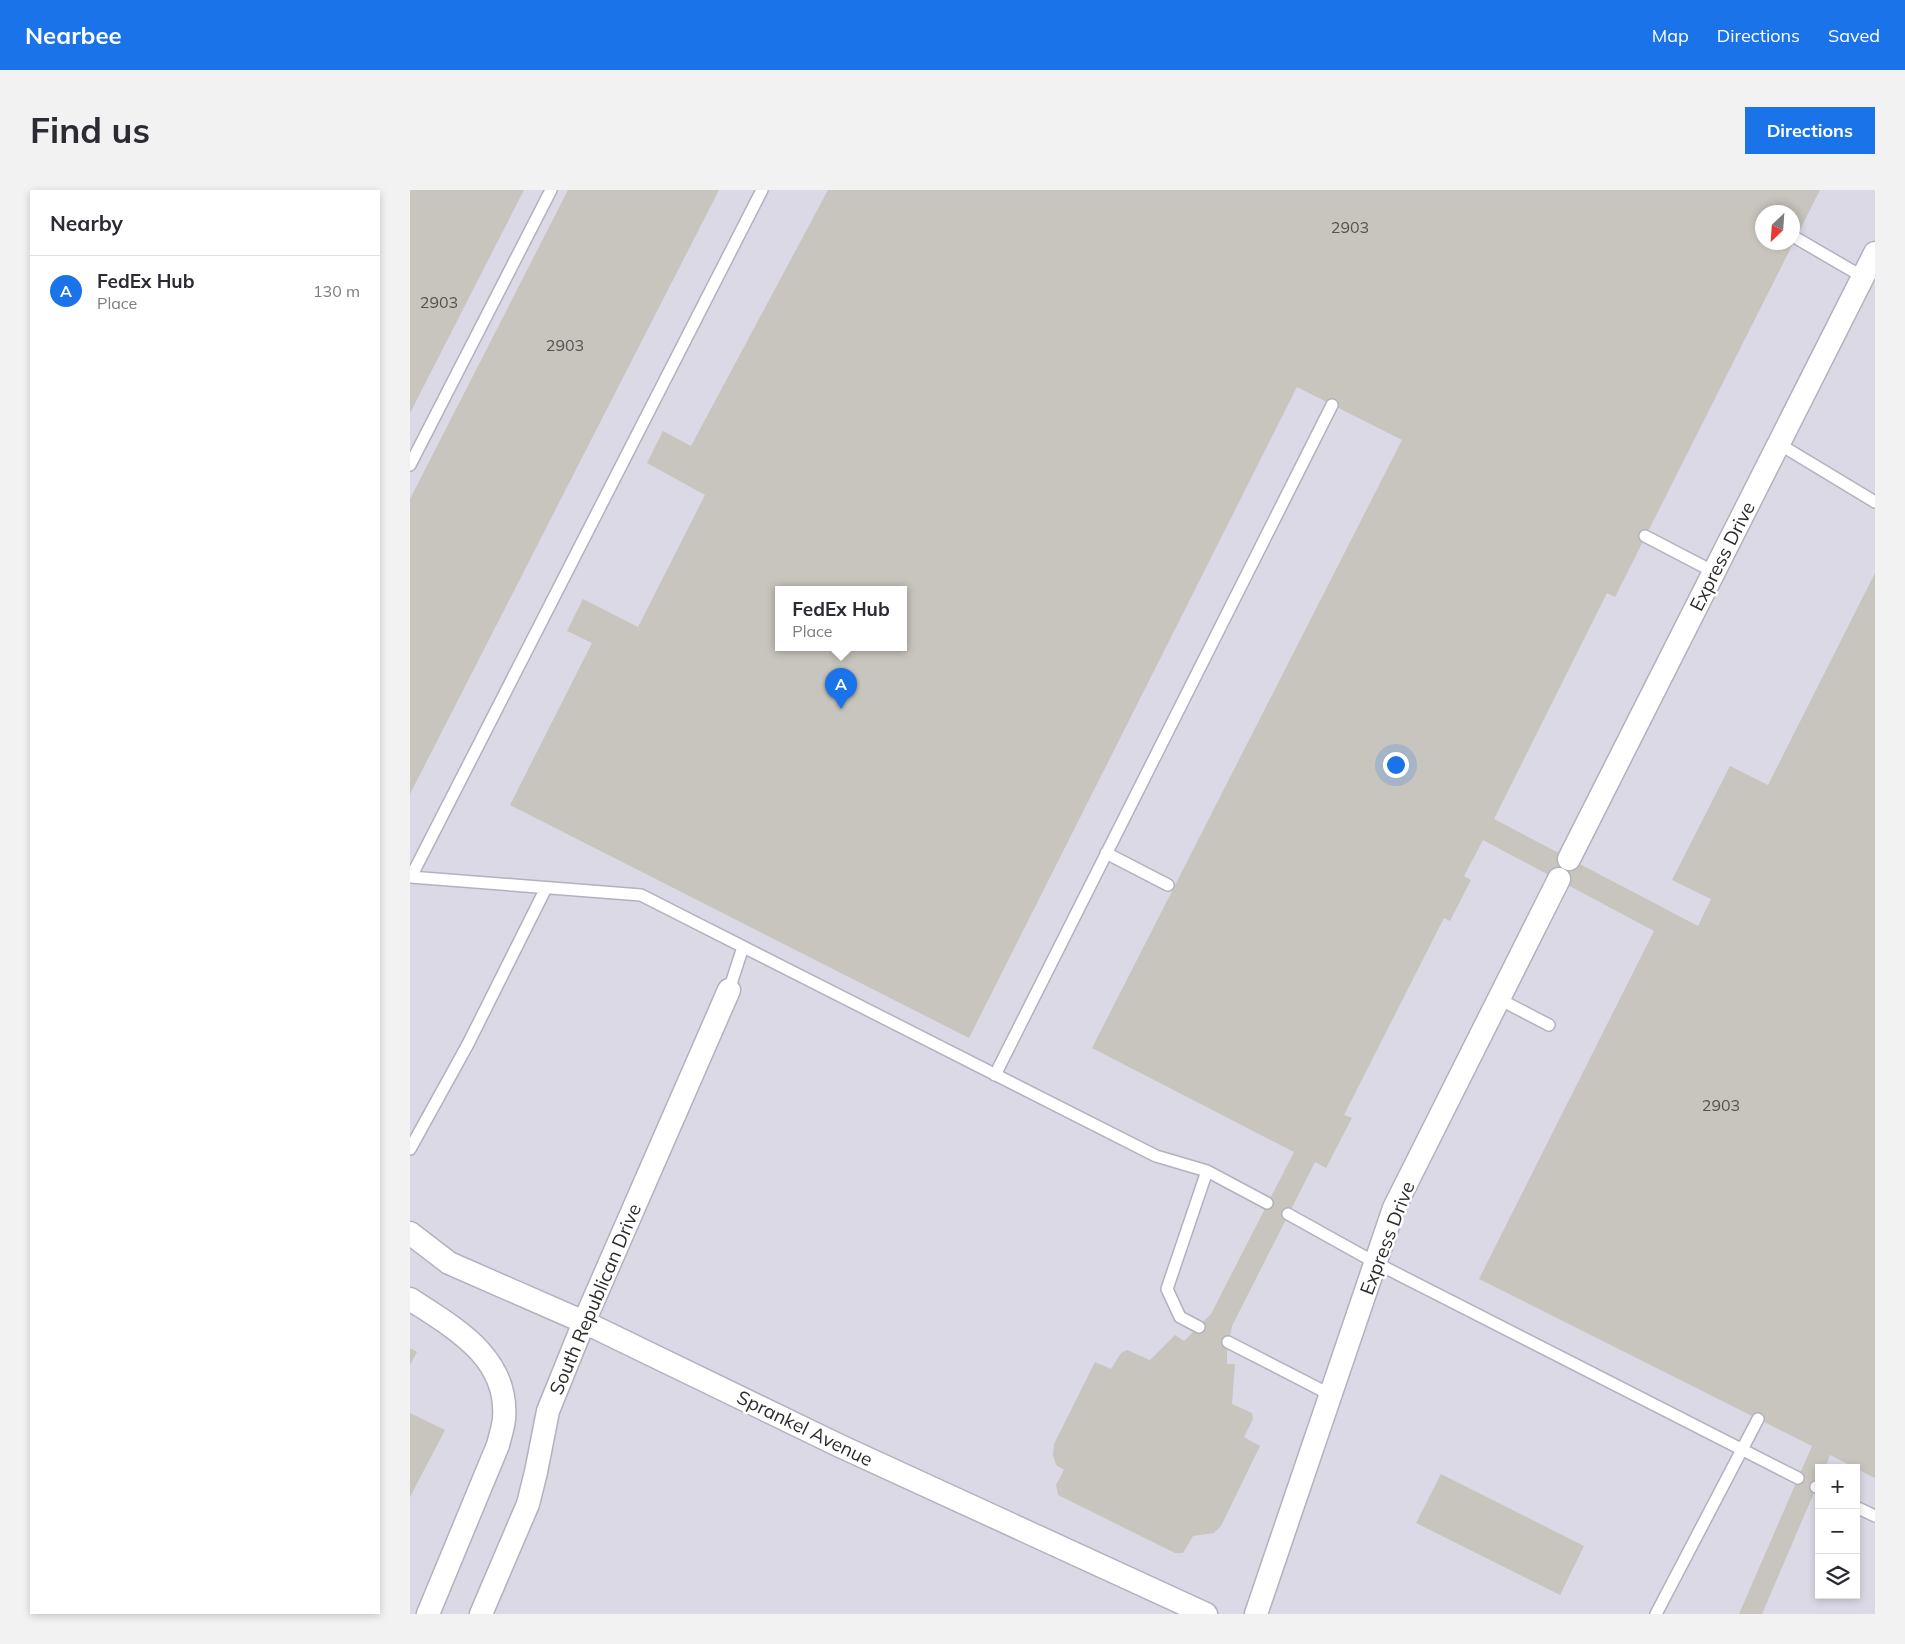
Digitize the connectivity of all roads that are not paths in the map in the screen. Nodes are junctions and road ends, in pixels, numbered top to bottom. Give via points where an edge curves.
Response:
1 (551, 190) edge
2 (762, 190) edge
3 (1800, 240) edge
4 (1875, 253) edge
5 (1863, 277) junction
6 (1332, 404) dead end
7 (1779, 444) junction
8 (410, 465) edge
9 (1875, 502) edge
10 (1645, 536) dead end
11 (1714, 572) junction
12 (1106, 853) junction
13 (1569, 859) dead end
14 (410, 877) edge
15 (1559, 879) dead end
16 (1168, 885) dead end
17 (546, 888) junction
18 (743, 947) junction
19 (729, 990) joint
20 (1499, 999) junction
21 (1549, 1025) dead end
22 (995, 1075) junction
23 (410, 1149) edge
24 (1207, 1171) junction
25 (1267, 1203) dead end
26 (1288, 1214) dead end
27 (410, 1233) edge
28 (1376, 1262) junction
29 (410, 1299) edge
30 (584, 1322) junction
31 (1199, 1326) dead end
32 (1228, 1342) dead end
33 (1331, 1395) junction
34 (1758, 1419) dead end
35 (1741, 1451) junction
36 (1798, 1478) dead end
37 (1860, 1508) edge
38 (1875, 1516) edge
39 (428, 1614) edge
40 (482, 1614) edge
41 (1206, 1614) edge
42 (1256, 1614) edge
43 (1656, 1614) edge

1 - 8 lane
2 - 14 lane
3 - 5 lane
4 - 5 street, Express Drive
5 - 7 street, Express Drive
6 - 12 lane
7 - 9 lane
7 - 11 street, Express Drive
10 - 11 lane
11 - 13 street, Express Drive
12 - 16 lane
12 - 22 lane
14 - 17 lane
15 - 20 street, Express Drive
17 - 18 lane via 641,895
17 - 23 lane via 468,1044
18 - 19 lane
18 - 22 lane
19 - 30 street, South Republican Drive
20 - 21 lane
20 - 28 street, Express Drive via 1394,1208
22 - 24 lane via 1156,1156
24 - 25 lane
24 - 31 lane via 1167,1289 1180,1317
26 - 28 lane
27 - 30 street, Sprankel Avenue via 448,1263
28 - 33 street, Express Drive
28 - 35 lane
29 - 39 street via 460,1331 492,1365 503,1402 504,1419 498,1445
30 - 40 street, South Republican Drive via 548,1411 528,1504
30 - 41 street, Sprankel Avenue via 840,1446
32 - 33 lane
33 - 42 street, Express Drive
34 - 35 lane
35 - 36 lane
35 - 43 lane
37 - 38 lane

